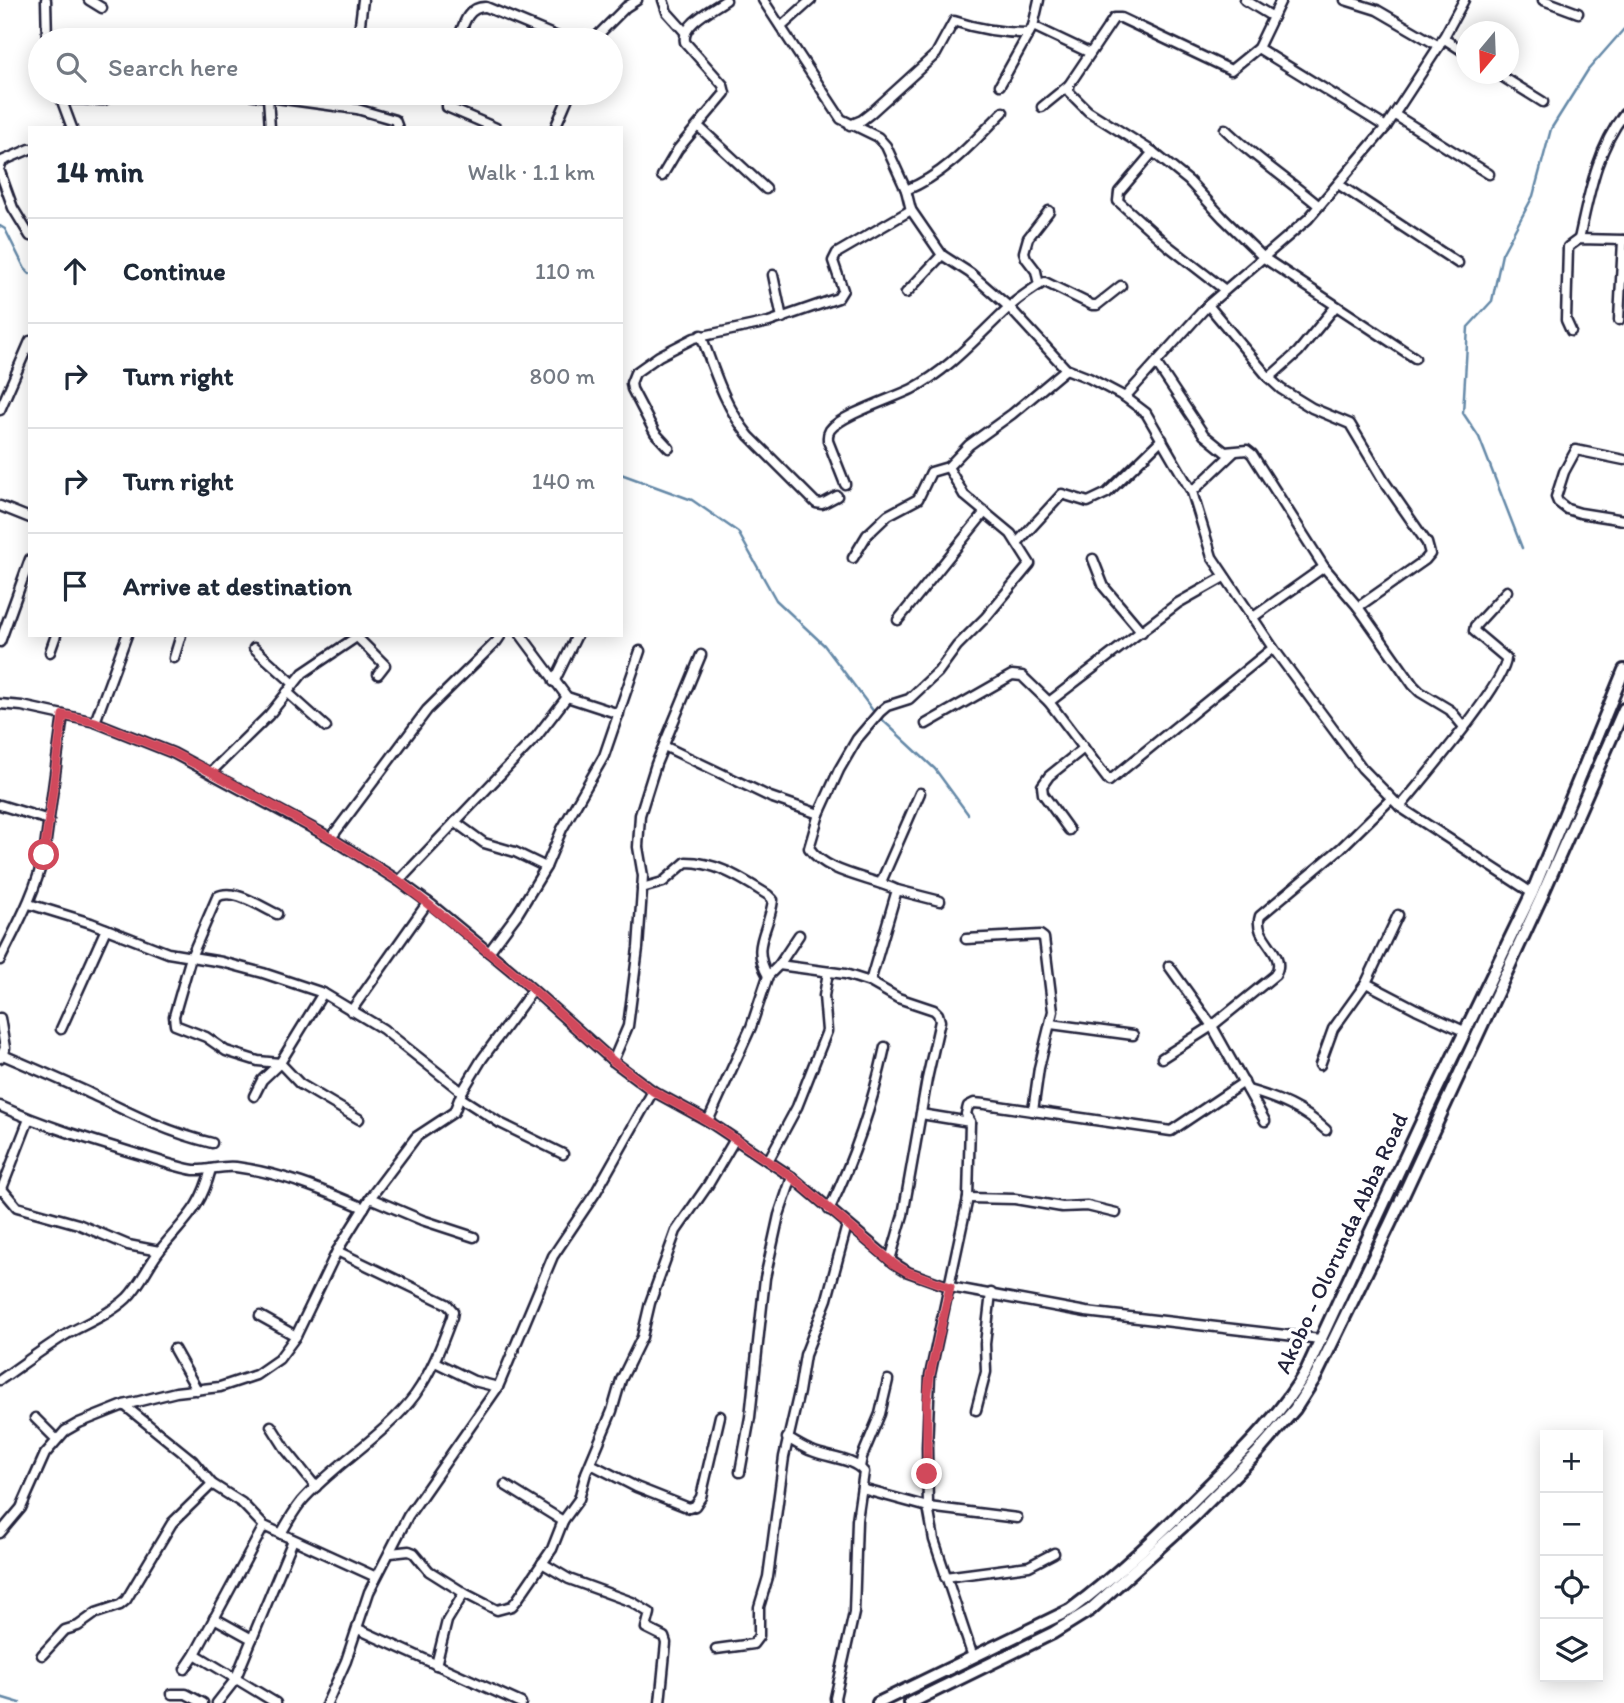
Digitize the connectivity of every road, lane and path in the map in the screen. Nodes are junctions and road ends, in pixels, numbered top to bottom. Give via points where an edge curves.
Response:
1 (46, 0) edge
2 (89, 0) edge
3 (363, 0) edge
4 (637, 0) edge
5 (663, 0) edge
6 (726, 0) edge
7 (763, 0) edge
8 (811, 0) edge
9 (1039, 0) edge
10 (1245, 0) edge
11 (1281, 0) edge
12 (1345, 0) edge
13 (1464, 0) edge
14 (1544, 0) edge
15 (625, 3) edge
16 (102, 8) dead end
17 (1578, 13) dead end
18 (1273, 17) junction
19 (781, 27) junction
20 (47, 28) edge
21 (360, 28) edge
22 (462, 28) edge
23 (536, 28) edge
24 (603, 28) edge
25 (684, 28) junction
26 (1031, 29) junction
27 (1441, 42) junction
28 (1258, 48) junction
29 (1456, 49) edge
30 (1090, 53) junction
31 (1514, 84) edge
32 (1000, 85) dead end
33 (1069, 85) junction
34 (1544, 102) dead end
35 (63, 105) edge
36 (269, 105) edge
37 (326, 105) edge
38 (349, 105) edge
39 (447, 105) edge
40 (565, 105) edge
41 (1042, 107) dead end
42 (348, 108) junction
43 (1003, 112) dead end
44 (1624, 114) edge
45 (1395, 115) junction
46 (850, 125) junction
47 (71, 126) edge
48 (270, 126) edge
49 (397, 126) edge
50 (490, 126) edge
51 (556, 126) edge
52 (698, 126) junction
53 (1386, 127) junction
54 (1225, 129) dead end
55 (28, 150) edge
56 (1153, 152) junction
57 (1, 163) edge
58 (0, 172) edge
59 (1489, 174) dead end
60 (662, 176) dead end
61 (1338, 184) junction
62 (766, 190) dead end
63 (906, 190) junction
64 (1318, 205) junction
65 (911, 210) junction
66 (1049, 211) dead end
67 (28, 233) edge
68 (1578, 239) junction
69 (1623, 240) edge
70 (942, 256) junction
71 (1264, 258) junction
72 (1458, 263) dead end
73 (773, 275) dead end
74 (1039, 285) junction
75 (1121, 286) dead end
76 (1225, 290) junction
77 (906, 293) dead end
78 (1208, 304) junction
79 (1336, 306) junction
80 (1009, 307) junction
81 (782, 318) junction
82 (1619, 320) dead end
83 (1571, 331) dead end
84 (701, 335) junction
85 (28, 346) edge
86 (1415, 358) dead end
87 (1156, 363) junction
88 (1066, 369) junction
89 (1269, 378) junction
90 (1125, 397) junction
91 (0, 410) edge
92 (1162, 439) junction
93 (669, 448) dead end
94 (1234, 452) junction
95 (1624, 460) edge
96 (948, 467) junction
97 (845, 484) dead end
98 (1192, 492) junction
99 (837, 496) dead end
100 (0, 506) edge
101 (985, 512) junction
102 (28, 517) edge
103 (1624, 520) edge
104 (1017, 543) junction
105 (853, 558) dead end
106 (1093, 559) dead end
107 (28, 565) edge
108 (1324, 567) junction
109 (1224, 577) junction
110 (1507, 591) dead end
111 (1358, 607) junction
112 (1252, 618) junction
113 (898, 620) dead end
114 (1142, 632) junction
115 (55, 637) edge
116 (126, 637) edge
117 (180, 637) edge
118 (354, 637) edge
119 (356, 637) edge
120 (500, 637) edge
121 (522, 637) edge
122 (576, 637) edge
123 (0, 642) edge
124 (254, 648) dead end
125 (1273, 648) junction
126 (640, 651) dead end
127 (50, 652) dead end
128 (701, 655) dead end
129 (174, 658) dead end
130 (1624, 670) edge
131 (378, 674) dead end
132 (554, 682) junction
133 (294, 684) junction
134 (287, 692) junction
135 (567, 697) junction
136 (1049, 702) junction
137 (1611, 702) junction
138 (0, 704) edge
139 (1624, 709) edge
140 (619, 714) junction
141 (63, 715) junction
142 (95, 722) junction
143 (926, 724) dead end
144 (326, 727) dead end
145 (1464, 727) junction
146 (664, 746) junction
147 (1084, 748) junction
148 (211, 772) junction
149 (920, 793) dead end
150 (1391, 799) junction
151 (0, 805) edge
152 (1400, 807) junction
153 (819, 814) junction
154 (49, 820) junction
155 (455, 822) junction
156 (1069, 830) dead end
157 (331, 838) junction
158 (546, 867) junction
159 (399, 881) junction
160 (881, 882) junction
161 (642, 888) junction
162 (897, 890) junction
163 (1532, 893) junction
164 (940, 901) dead end
165 (428, 902) junction
166 (29, 904) junction
167 (277, 914) dead end
168 (1398, 915) dead end
169 (106, 929) junction
170 (799, 935) dead end
171 (966, 939) dead end
172 (489, 952) junction
173 (191, 957) junction
174 (0, 960) edge
175 (779, 965) junction
176 (1169, 966) dead end
177 (828, 972) junction
178 (768, 976) junction
179 (870, 982) junction
180 (1366, 983) junction
181 (532, 990) junction
182 (323, 993) junction
183 (351, 1011) junction
184 (0, 1018) edge
185 (1051, 1024) junction
186 (1212, 1026) junction
187 (61, 1029) dead end
188 (1466, 1032) junction
189 (1133, 1035) dead end
190 (885, 1047) dead end
191 (1, 1056) edge
192 (1162, 1058) dead end
193 (613, 1061) junction
194 (280, 1063) junction
195 (1320, 1065) dead end
196 (1246, 1086) junction
197 (653, 1091) junction
198 (461, 1095) junction
199 (254, 1096) dead end
200 (0, 1106) edge
201 (1033, 1111) junction
202 (921, 1114) junction
203 (29, 1119) junction
204 (359, 1119) dead end
205 (708, 1121) junction
206 (1265, 1121) dead end
207 (970, 1122) junction
208 (1326, 1130) dead end
209 (735, 1139) junction
210 (212, 1143) dead end
211 (563, 1154) dead end
212 (768, 1161) junction
213 (211, 1168) junction
214 (792, 1177) junction
215 (1, 1191) edge
216 (370, 1198) junction
217 (968, 1198) junction
218 (364, 1208) junction
219 (829, 1210) junction
220 (1116, 1213) dead end
221 (847, 1225) junction
222 (474, 1237) dead end
223 (159, 1251) junction
224 (337, 1251) junction
225 (890, 1260) junction
226 (950, 1287) junction
227 (991, 1293) junction
228 (260, 1316) dead end
229 (296, 1336) junction
230 (1320, 1339) junction
231 (174, 1349) dead end
232 (435, 1362) junction
233 (0, 1380) edge
234 (888, 1380) dead end
235 (498, 1387) junction
236 (197, 1390) junction
237 (124, 1405) junction
238 (976, 1410) dead end
239 (720, 1416) dead end
240 (35, 1418) dead end
241 (271, 1426) dead end
242 (787, 1438) junction
243 (56, 1439) junction
244 (591, 1464) junction
245 (860, 1467) junction
246 (740, 1472) dead end
247 (212, 1484) junction
248 (505, 1485) dead end
249 (316, 1487) junction
250 (862, 1489) junction
251 (928, 1507) junction
252 (1017, 1518) dead end
253 (563, 1521) junction
254 (264, 1526) junction
255 (0, 1534) edge
256 (281, 1534) junction
257 (293, 1540) junction
258 (391, 1553) junction
259 (1054, 1553) dead end
260 (1139, 1560) junction
261 (542, 1563) junction
262 (376, 1577) junction
263 (945, 1577) junction
264 (464, 1593) junction
265 (214, 1618) junction
266 (358, 1629) junction
267 (252, 1639) junction
268 (716, 1650) dead end
269 (195, 1654) junction
270 (42, 1655) dead end
271 (973, 1657) junction
272 (436, 1665) junction
273 (185, 1669) dead end
274 (236, 1680) junction
275 (172, 1693) dead end
276 (515, 1702) edge
277 (203, 1703) edge
278 (217, 1703) edge
279 (276, 1703) edge
280 (327, 1703) edge
281 (660, 1703) edge
282 (836, 1703) edge
283 (878, 1703) edge
284 (910, 1703) edge

1 - 20 street
2 - 16 street
3 - 21 street
4 - 15 street
5 - 25 street via 667,12
6 - 25 street
7 - 19 street
8 - 19 street
9 - 26 street
10 - 18 street
11 - 18 street
12 - 27 street via 1377,10
13 - 27 street
14 - 17 street
15 - 24 street
18 - 28 street
19 - 46 street via 841,119
22 - 23 street via 470,12 486,7
25 - 52 street via 685,42 725,89
26 - 30 street
26 - 32 street
26 - 46 street via 982,28 954,20 936,54 872,113
27 - 29 street
27 - 45 street
28 - 30 street via 1236,68 1224,69 1118,16
28 - 53 street
30 - 33 street
31 - 34 street
33 - 41 street
33 - 56 street via 1069,92 1088,111
35 - 47 street
36 - 48 street
37 - 42 street
38 - 42 street
39 - 50 street
40 - 51 street
42 - 49 street via 390,116
43 - 63 street via 941,171
44 - 68 street via 1596,163
45 - 53 street
45 - 59 street
46 - 63 street via 878,137 886,146
52 - 60 street
52 - 62 street
53 - 61 street
54 - 64 street
55 - 57 street
56 - 71 street via 1189,181
56 - 76 street via 1119,191 1118,201
58 - 67 street
61 - 64 street
61 - 72 street
63 - 65 street
64 - 71 street
65 - 70 street
65 - 81 street via 837,253 833,261 843,290 838,298
66 - 74 street via 1028,238 1024,252
68 - 69 street
68 - 83 street via 1566,253 1566,320
69 - 82 street
70 - 77 street
70 - 80 street
71 - 76 street
71 - 79 street
73 - 81 street
74 - 75 street via 1045,282 1097,306
74 - 80 street
76 - 78 street
78 - 87 street
78 - 89 street
79 - 86 street
79 - 89 street via 1298,352
80 - 88 street
80 - 97 street via 931,377 832,428 828,441
81 - 84 street
84 - 93 street via 659,356 632,378 632,388 650,424
84 - 99 street via 721,389 749,436 816,503
85 - 91 street
87 - 90 street
87 - 94 street via 1204,435 1219,448
88 - 90 street
88 - 96 street via 969,445
89 - 111 street via 1301,403 1350,424 1430,549 1425,560
90 - 92 street via 1146,413
92 - 98 street
92 - 104 street via 1107,493 1088,502 1062,494
94 - 98 street
94 - 108 street via 1252,454
95 - 103 street via 1576,450 1556,497 1572,511
96 - 101 street via 964,495
96 - 105 street via 931,472 918,499 888,515
98 - 109 street via 1206,545
100 - 102 street
101 - 104 street
101 - 113 street
104 - 153 street via 1030,561 1029,568 938,672 909,699 880,712 852,745
106 - 114 street via 1104,587
107 - 123 street
108 - 111 street
108 - 112 street
109 - 112 street
109 - 114 street via 1178,603
110 - 145 street via 1474,631 1507,663
111 - 145 street via 1413,685 1450,710
112 - 125 street
114 - 136 street
115 - 127 street
116 - 142 street
117 - 129 street
118 - 133 street via 311,666
119 - 131 street via 385,665
120 - 157 street via 426,710
121 - 132 street
122 - 132 street
124 - 133 street
125 - 147 street via 1109,781
125 - 150 street via 1362,768
126 - 140 street
128 - 146 street
130 - 137 main road, Akobo - Olorunda Abba Road
132 - 135 street
133 - 134 street
134 - 144 street
134 - 148 street
135 - 140 street
135 - 155 street via 537,736
136 - 143 street via 1022,676 1012,675
136 - 147 street
137 - 139 main road
137 - 163 main road, Akobo - Olorunda Abba Road
138 - 141 street
139 - 260 main road, Akobo - Olorunda Abba Road via 1447,1102 1316,1376 1274,1435
140 - 158 street via 604,756
141 - 142 street
141 - 154 street
142 - 148 street
145 - 152 street
146 - 153 street via 761,793
146 - 161 street via 638,829
147 - 156 street via 1042,786
148 - 157 street
149 - 160 street
150 - 152 street
150 - 186 street via 1260,916 1258,930 1279,967
151 - 154 street
152 - 163 street
153 - 160 street via 809,848 814,856
154 - 166 street
155 - 158 street via 484,843
155 - 159 street
157 - 159 street
158 - 172 street
159 - 165 street
160 - 162 street
161 - 178 street via 663,883 687,862 701,862 731,872 768,895 772,908 759,958
161 - 193 street via 628,1026
162 - 164 street
162 - 179 street
163 - 188 main road, Akobo - Olorunda Abba Road
165 - 172 street
165 - 183 street
166 - 169 street
166 - 174 street
167 - 173 street via 223,893 212,906
168 - 180 street
169 - 173 street
169 - 187 street
170 - 175 street
171 - 185 street via 1044,938
172 - 181 street
173 - 182 street via 263,973
173 - 194 street via 175,1025 226,1051
175 - 177 street
175 - 178 street
176 - 186 street
177 - 179 street
177 - 212 street via 824,996 827,1031 797,1107
178 - 205 street via 751,1027
179 - 202 street via 939,1014
180 - 188 street
180 - 195 street via 1338,1019
181 - 193 street
181 - 198 street via 481,1059
182 - 183 street
182 - 194 street
183 - 198 street via 383,1029
184 - 191 street via 5,1040
185 - 189 street
185 - 201 street
186 - 192 street
186 - 196 street
188 - 230 main road, Akobo - Olorunda Abba Road
190 - 219 street via 865,1120
191 - 210 street via 178,1135
193 - 197 street
194 - 199 street via 262,1080
194 - 204 street via 300,1084
196 - 201 street via 1171,1131
196 - 206 street
196 - 208 street via 1297,1107
197 - 205 street
197 - 235 street via 596,1192 553,1256
198 - 211 street via 500,1123
198 - 216 street via 454,1112 416,1137
200 - 203 street
201 - 207 street via 974,1103 966,1114
202 - 207 street
202 - 225 street
203 - 213 street via 180,1167
203 - 215 street
205 - 209 street
207 - 217 street
209 - 212 street
209 - 244 street via 676,1231 639,1346 621,1380
212 - 214 street
213 - 218 street via 237,1167 275,1175
213 - 223 street via 197,1206
214 - 219 street
214 - 246 street via 765,1278
215 - 223 street via 16,1207
216 - 218 street
216 - 222 street
217 - 220 street via 1087,1206
217 - 226 street
218 - 224 street
219 - 221 street
221 - 225 street
221 - 242 street via 827,1299 805,1355
223 - 233 street via 119,1304
224 - 229 street
224 - 232 street via 453,1311
225 - 226 street via 908,1272
226 - 227 street
226 - 251 street via 929,1388
227 - 230 street via 1086,1312
227 - 238 street via 986,1372
228 - 229 street
229 - 236 street via 279,1359 256,1375
230 - 260 main road, Akobo - Olorunda Abba Road via 1294,1392 1268,1424
231 - 236 street
232 - 235 street
232 - 249 street via 402,1410
234 - 245 street
235 - 258 street via 413,1507
236 - 237 street
237 - 243 street via 79,1423
237 - 247 street via 192,1460
239 - 244 street via 701,1497 689,1508
240 - 243 street
241 - 249 street
242 - 245 street
242 - 268 street via 768,1577 759,1607 758,1640
243 - 255 street via 21,1508
244 - 253 street via 579,1499
245 - 250 street via 864,1472
247 - 254 street via 242,1503
247 - 270 street via 172,1523 126,1600 65,1630
248 - 253 street
249 - 256 street
250 - 251 street
250 - 282 street via 855,1613
251 - 252 street
251 - 263 street
253 - 261 street
254 - 256 street
254 - 265 street
256 - 257 street
257 - 262 street
257 - 267 street
258 - 262 street
258 - 264 street via 414,1553 429,1572
259 - 263 street via 1016,1569
260 - 271 main road, Akobo - Olorunda Abba Road via 1070,1610
260 - 284 main road, Akobo - Olorunda Abba Road via 1073,1621
261 - 264 street via 517,1600 505,1609 497,1610
261 - 281 street via 650,1613 646,1628 664,1637 666,1643
262 - 266 street
263 - 271 street
264 - 272 street via 447,1621
265 - 267 street
265 - 269 street
266 - 272 street
266 - 280 street
267 - 274 street
269 - 273 street
269 - 274 street
271 - 283 main road, Akobo - Olorunda Abba Road
272 - 276 street
274 - 278 street
274 - 279 street
275 - 277 street

